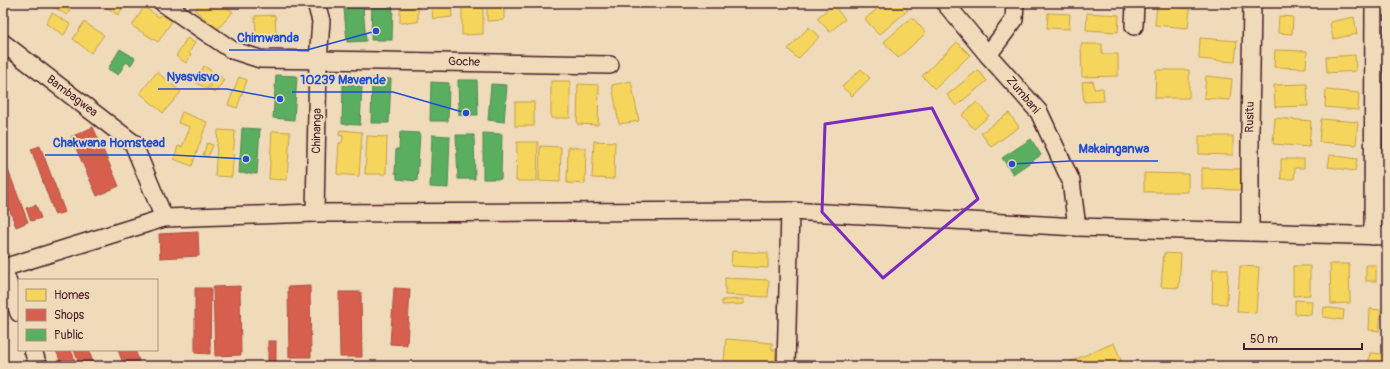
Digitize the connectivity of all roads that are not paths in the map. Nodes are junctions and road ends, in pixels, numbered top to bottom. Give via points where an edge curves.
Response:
1 (163, 3) edge
2 (316, 3) edge
3 (945, 3) edge
4 (1015, 3) edge
5 (1135, 3) edge
6 (1252, 3) edge
7 (1374, 3) edge
8 (1134, 26) dead end
9 (3, 43) edge
10 (988, 55) junction
11 (318, 60) junction
12 (610, 65) dead end
13 (790, 211) junction
14 (315, 213) junction
15 (164, 218) junction
16 (1077, 227) junction
17 (1250, 232) junction
18 (1380, 236) edge
19 (3, 268) edge
20 (18, 310) edge
21 (32, 351) edge
22 (38, 366) edge
23 (786, 366) edge

1 - 11 street, Goche via 232,50 260,59
2 - 11 street, Chinanga via 321,21
3 - 10 street, Zumbani
4 - 10 street via 1014,20
5 - 8 street
6 - 17 street, Rusitu
7 - 18 street
9 - 15 street, Bambagwea via 133,143
10 - 16 street, Zumbani via 1039,112 1071,181
11 - 12 street, Goche
11 - 14 street, Chinanga
13 - 14 street
13 - 16 street
13 - 23 street
14 - 15 street
15 - 19 street
16 - 17 street
17 - 18 street
19 - 20 street
21 - 22 street

